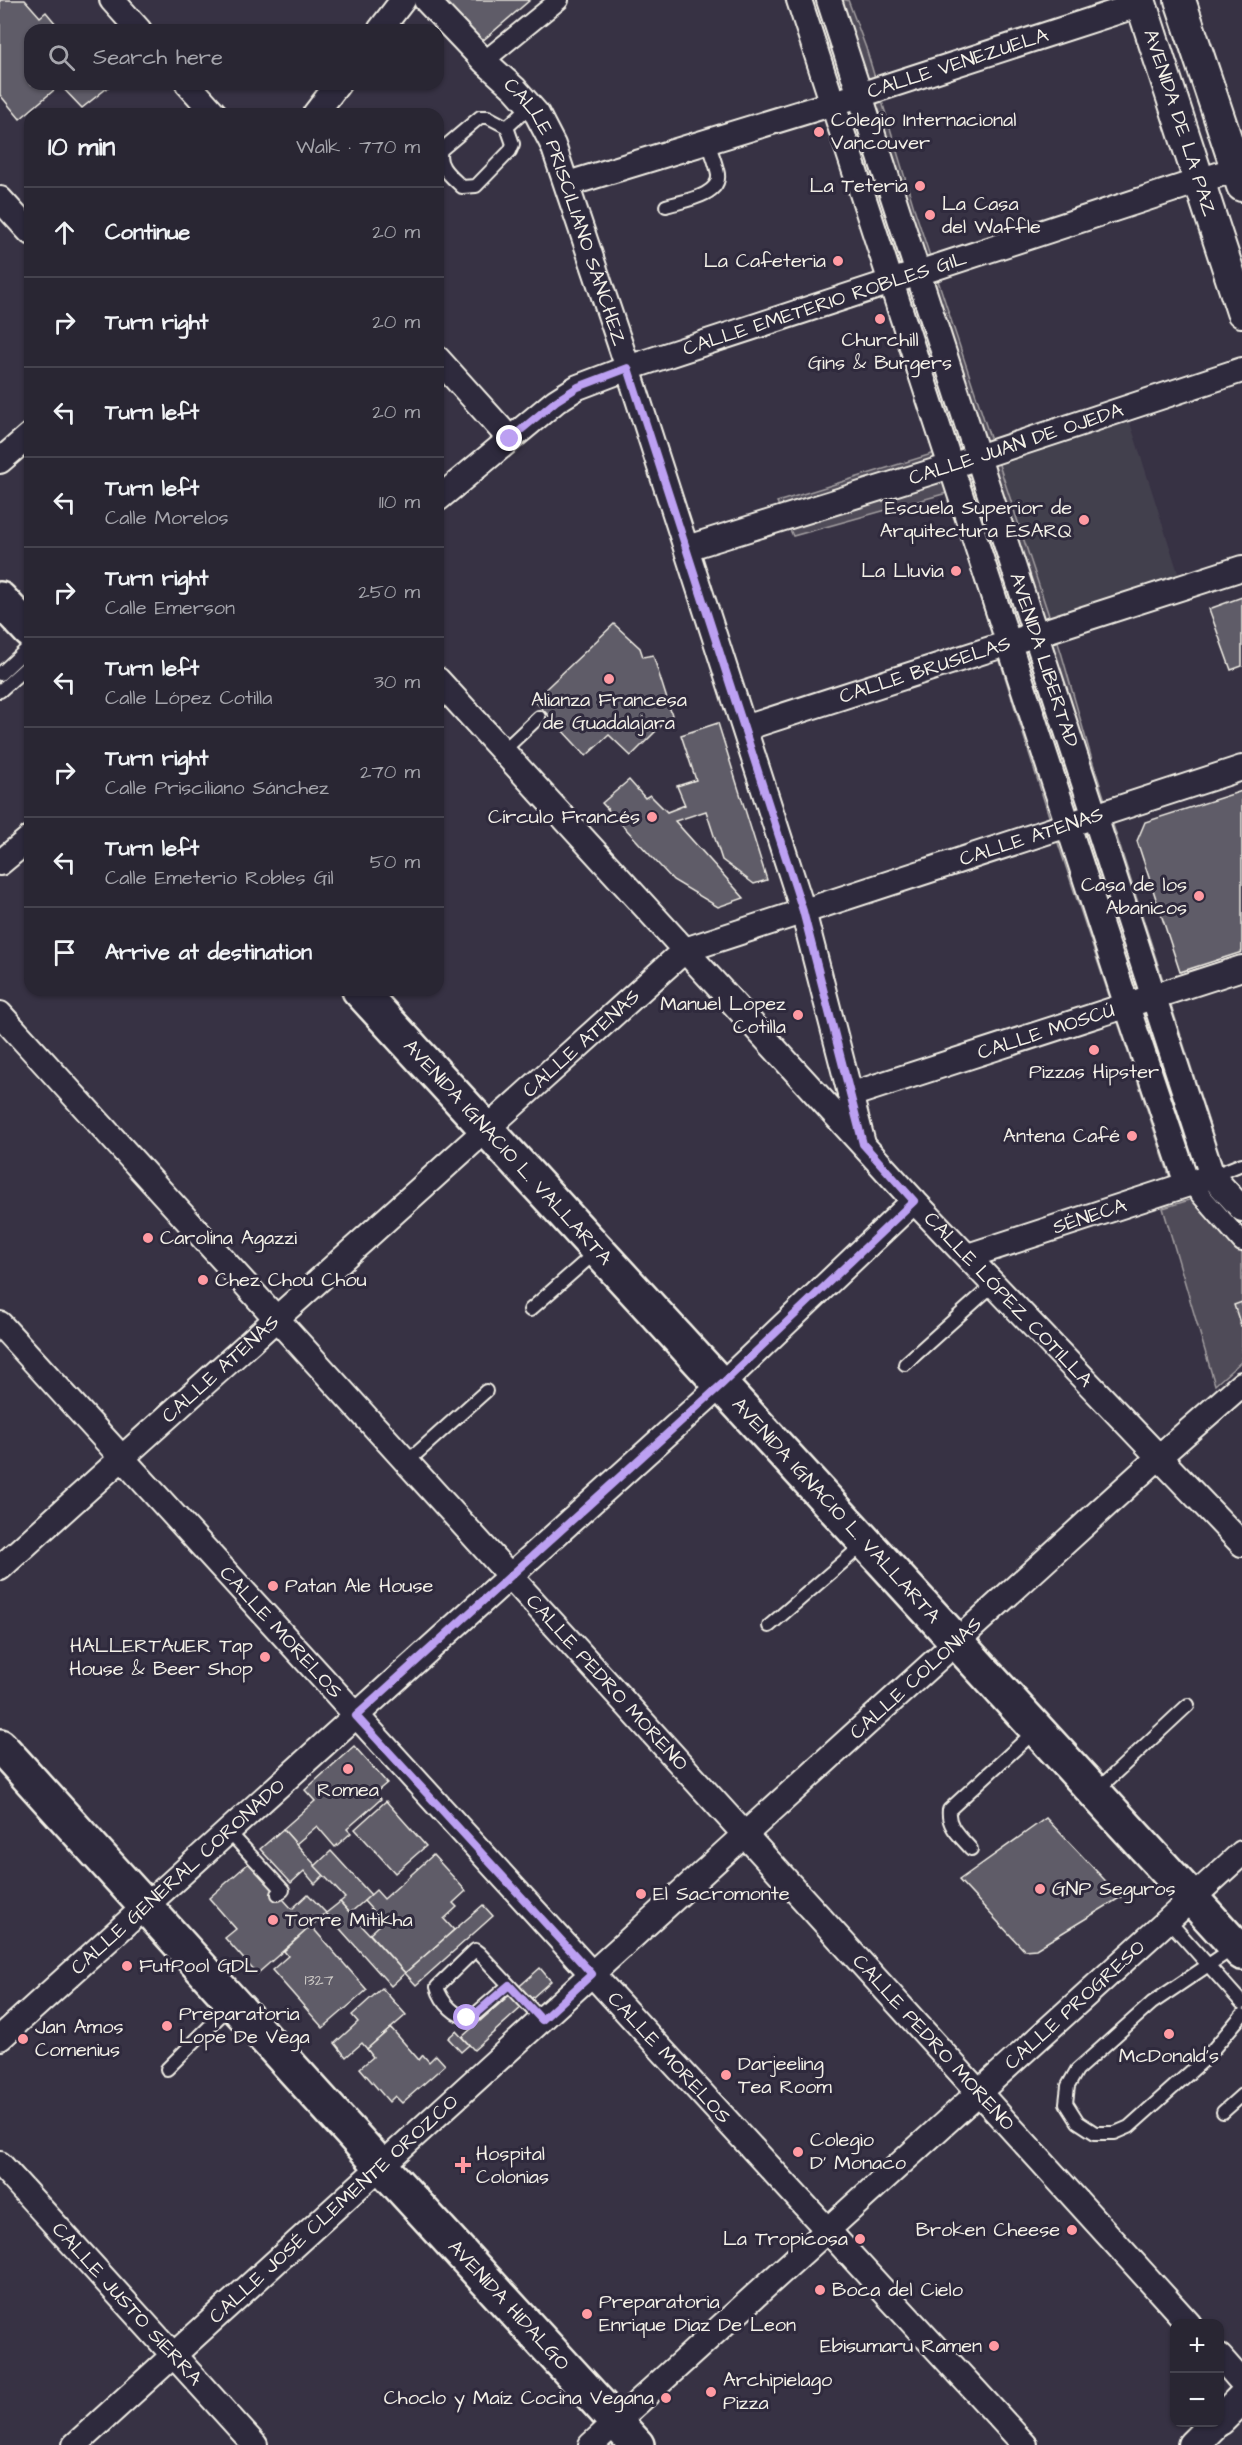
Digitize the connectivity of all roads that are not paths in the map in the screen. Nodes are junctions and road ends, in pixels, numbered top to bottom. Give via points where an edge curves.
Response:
1 (112, 0) edge
2 (403, 0) edge
3 (426, 0) edge
4 (559, 0) edge
5 (799, 0) edge
6 (829, 0) edge
7 (1180, 0) edge
8 (1141, 2) edge
9 (134, 24) edge
10 (385, 24) edge
11 (484, 61) junction
12 (193, 90) edge
13 (333, 90) edge
14 (860, 95) junction
15 (833, 104) junction
16 (530, 106) junction
17 (210, 108) edge
18 (320, 108) edge
19 (507, 127) junction
20 (708, 141) junction
21 (444, 147) edge
22 (444, 168) edge
23 (1240, 174) edge
24 (1199, 181) junction
25 (568, 184) junction
26 (0, 200) edge
27 (666, 206) dead end
28 (24, 226) edge
29 (918, 273) junction
30 (891, 283) junction
31 (1242, 312) edge
32 (444, 366) edge
33 (628, 368) junction
34 (1242, 370) edge
35 (510, 439) junction
36 (24, 440) edge
37 (978, 456) junction
38 (0, 461) edge
39 (951, 466) junction
40 (444, 494) edge
41 (687, 548) junction
42 (1242, 568) edge
43 (0, 599) edge
44 (24, 625) edge
45 (1036, 634) junction
46 (1008, 643) junction
47 (24, 652) edge
48 (24, 669) edge
49 (0, 674) edge
50 (444, 687) edge
51 (0, 691) edge
52 (539, 717) dead end
53 (745, 728) junction
54 (503, 751) junction
55 (1242, 768) edge
56 (1095, 816) junction
57 (1068, 825) junction
58 (24, 843) edge
59 (0, 863) edge
60 (803, 911) junction
61 (684, 950) junction
62 (1242, 968) edge
63 (364, 996) edge
64 (1154, 997) junction
65 (1126, 1006) junction
66 (0, 1014) edge
67 (850, 1095) junction
68 (486, 1129) junction
69 (863, 1144) junction
70 (1242, 1164) edge
71 (1196, 1181) junction
72 (914, 1201) junction
73 (1242, 1209) edge
74 (1242, 1242) edge
75 (598, 1250) junction
76 (968, 1256) junction
77 (994, 1284) junction
78 (530, 1310) dead end
79 (277, 1318) junction
80 (0, 1324) edge
81 (906, 1364) dead end
82 (1242, 1384) edge
83 (721, 1385) junction
84 (486, 1391) dead end
85 (1160, 1456) junction
86 (122, 1458) junction
87 (407, 1462) junction
88 (866, 1542) junction
89 (1242, 1544) edge
90 (0, 1568) edge
91 (511, 1576) junction
92 (769, 1626) dead end
93 (958, 1642) junction
94 (1188, 1705) dead end
95 (356, 1716) junction
96 (1037, 1729) junction
97 (0, 1746) edge
98 (1095, 1792) junction
99 (228, 1831) junction
100 (746, 1835) junction
101 (971, 1849) dead end
102 (1242, 1853) edge
103 (278, 1894) dead end
104 (1192, 1898) junction
105 (145, 1906) junction
106 (1168, 1920) junction
107 (1239, 1949) edge
108 (1208, 1965) junction
109 (592, 1974) junction
110 (509, 1985) junction
111 (233, 2003) junction
112 (1242, 2003) edge
113 (1242, 2015) edge
114 (542, 2020) junction
115 (0, 2038) edge
116 (167, 2069) dead end
117 (980, 2092) junction
118 (1242, 2095) edge
119 (1223, 2112) dead end
120 (0, 2164) edge
121 (381, 2166) junction
122 (828, 2231) junction
123 (1184, 2319) edge
124 (175, 2355) junction
125 (1224, 2362) edge
126 (1242, 2382) edge
127 (1242, 2398) edge
128 (1224, 2415) edge
129 (1212, 2427) edge
130 (627, 2434) edge
131 (75, 2445) edge
132 (255, 2445) edge
133 (591, 2445) edge
134 (1025, 2445) edge
135 (1193, 2445) edge

1 - 9 street
2 - 10 street
3 - 11 street, CALLE PRISCILIANO SÁNCHEZ
4 - 11 street
5 - 15 street, AVENIDA LIBERTAD
6 - 14 street, AVENIDA LIBERTAD
7 - 23 street, AVENIDA DE LA PAZ
8 - 14 street, CALLE VENEZUELA
8 - 24 street, AVENIDA DE LA PAZ
11 - 16 street, CALLE PRISCILIANO SÁNCHEZ
12 - 17 street
13 - 18 street
14 - 15 street, CALLE VENEZUELA
14 - 29 street, AVENIDA LIBERTAD
15 - 20 street, CALLE VENEZUELA
15 - 30 street, AVENIDA LIBERTAD
16 - 19 lane
16 - 25 street, CALLE PRISCILIANO SÁNCHEZ via 553,145
19 - 21 lane via 480,117
19 - 22 lane via 513,144 510,151 476,186 462,187
20 - 25 street, CALLE VENEZUELA
20 - 27 lane via 718,173 715,188
23 - 24 street, CALLE EMETERIO ROBLES GIL
24 - 29 street, CALLE EMETERIO ROBLES GIL
24 - 31 street, AVENIDA DE LA PAZ
25 - 33 street, CALLE PRISCILIANO SÁNCHEZ
26 - 28 street
29 - 30 street, CALLE EMETERIO ROBLES GIL
29 - 37 street, AVENIDA LIBERTAD
30 - 33 street, CALLE EMETERIO ROBLES GIL
30 - 39 street, AVENIDA LIBERTAD
32 - 35 street
33 - 35 street, CALLE EMETERIO ROBLES GIL via 578,387
33 - 41 street, CALLE PRISCILIANO SÁNCHEZ
34 - 37 street, CALLE JUAN DE OJEDA
35 - 40 street, CALLE EMETERIO ROBLES GIL
36 - 38 street
37 - 39 street, CALLE JUAN DE OJEDA
37 - 45 street, AVENIDA LIBERTAD
39 - 41 street, CALLE JUAN DE OJEDA
39 - 46 street, AVENIDA LIBERTAD
41 - 53 street, CALLE PRISCILIANO SÁNCHEZ
42 - 45 street, CALLE BRUSELAS
43 - 44 main road
45 - 46 street, CALLE BRUSELAS
45 - 56 street, AVENIDA LIBERTAD
46 - 53 street, CALLE BRUSELAS
46 - 57 street, AVENIDA LIBERTAD
47 - 49 lane
48 - 51 lane
50 - 54 street, CALLE LÓPEZ COTILLA
52 - 54 lane
53 - 60 street, CALLE PRISCILIANO SÁNCHEZ
54 - 61 street, CALLE LÓPEZ COTILLA
55 - 56 street, CALLE ATENAS
56 - 57 street, CALLE ATENAS
56 - 64 street, AVENIDA LIBERTAD
57 - 60 street, CALLE ATENAS
57 - 65 street, AVENIDA LIBERTAD
58 - 59 street
60 - 61 street, CALLE ATENAS
60 - 67 street, CALLE PRISCILIANO SÁNCHEZ
61 - 68 street, CALLE ATENAS
61 - 69 street, CALLE LÓPEZ COTILLA
62 - 64 street, CALLE MOSCÚ
63 - 68 main road, AVENIDA IGNACIO L. VALLARTA
64 - 65 street, CALLE MOSCÚ
64 - 71 street, AVENIDA LIBERTAD
65 - 67 street, CALLE MOSCÚ
65 - 71 street, AVENIDA LIBERTAD
66 - 79 street, CALLE PEDRO MORENO
67 - 69 street, CALLE PRISCILIANO SÁNCHEZ
68 - 75 main road, AVENIDA IGNACIO L. VALLARTA
68 - 79 street, CALLE ATENAS
69 - 72 street, CALLE LÓPEZ COTILLA
70 - 71 lane
71 - 73 street, AVENIDA LIBERTAD
71 - 74 street
71 - 76 street, SÉNECA
72 - 76 street, CALLE LÓPEZ COTILLA
72 - 83 street, CALLE GENERAL CORONADO
75 - 78 lane
75 - 83 main road, AVENIDA IGNACIO L. VALLARTA
76 - 77 street, CALLE LÓPEZ COTILLA
77 - 81 lane
77 - 85 street, CALLE LÓPEZ COTILLA
79 - 86 street, CALLE ATENAS
79 - 87 street, CALLE PEDRO MORENO
80 - 86 street, CALLE MORELOS
82 - 85 street, CALLE COLONIAS
83 - 88 main road, AVENIDA IGNACIO L. VALLARTA
83 - 91 street, CALLE GENERAL CORONADO
84 - 87 lane
85 - 89 street, CALLE LÓPEZ COTILLA
85 - 93 street, CALLE COLONIAS
86 - 90 street, CALLE ATENAS
86 - 95 street, CALLE MORELOS
87 - 91 street, CALLE PEDRO MORENO
88 - 92 lane
88 - 93 main road, AVENIDA IGNACIO L. VALLARTA
91 - 95 street, CALLE GENERAL CORONADO
91 - 100 street, CALLE PEDRO MORENO
93 - 96 main road, AVENIDA IGNACIO L. VALLARTA
93 - 100 street, CALLE COLONIAS
94 - 98 lane
95 - 99 street, CALLE GENERAL CORONADO
95 - 109 street, CALLE MORELOS
96 - 98 main road, AVENIDA IGNACIO L. VALLARTA
96 - 101 lane via 949,1810 952,1827
97 - 105 main road
98 - 104 main road, AVENIDA IGNACIO L. VALLARTA
99 - 103 lane via 283,1890
99 - 105 street, CALLE GENERAL CORONADO
100 - 109 street, CALLE COLONIAS
100 - 117 street, CALLE PEDRO MORENO
102 - 104 street, CALLE PROGRESO
104 - 106 street, CALLE PROGRESO
104 - 107 main road, AVENIDA IGNACIO L. VALLARTA
105 - 111 main road, AVENIDA HIDALGO
105 - 115 street, CALLE GENERAL CORONADO
106 - 108 lane
106 - 117 street, CALLE PROGRESO
107 - 108 lane
108 - 112 lane
108 - 113 lane via 1152,2003 1077,2070 1068,2086 1066,2103 1078,2122 1095,2133 1115,2133 1129,2127 1205,2059
109 - 114 street, CALLE JOSÉ CLEMENTE OROZCO
109 - 122 street, CALLE MORELOS
110 - 110 lane via 475,1950 437,1987 459,2016 467,2018
110 - 114 lane
111 - 116 lane
111 - 121 main road, AVENIDA HIDALGO
114 - 121 street, CALLE JOSÉ CLEMENTE OROZCO
117 - 122 street, CALLE PROGRESO
117 - 123 street, CALLE PEDRO MORENO
118 - 119 lane
120 - 124 street, CALLE JUSTO SIERRA
121 - 124 street, CALLE JOSÉ CLEMENTE OROZCO
121 - 130 main road, AVENIDA HIDALGO
122 - 130 street, CALLE PROGRESO
122 - 134 street, CALLE MORELOS
124 - 131 street, CALLE JOSÉ CLEMENTE OROZCO
124 - 132 street, CALLE JUSTO SIERRA
125 - 126 street
127 - 128 street
129 - 135 street
130 - 133 street, CALLE PROGRESO

